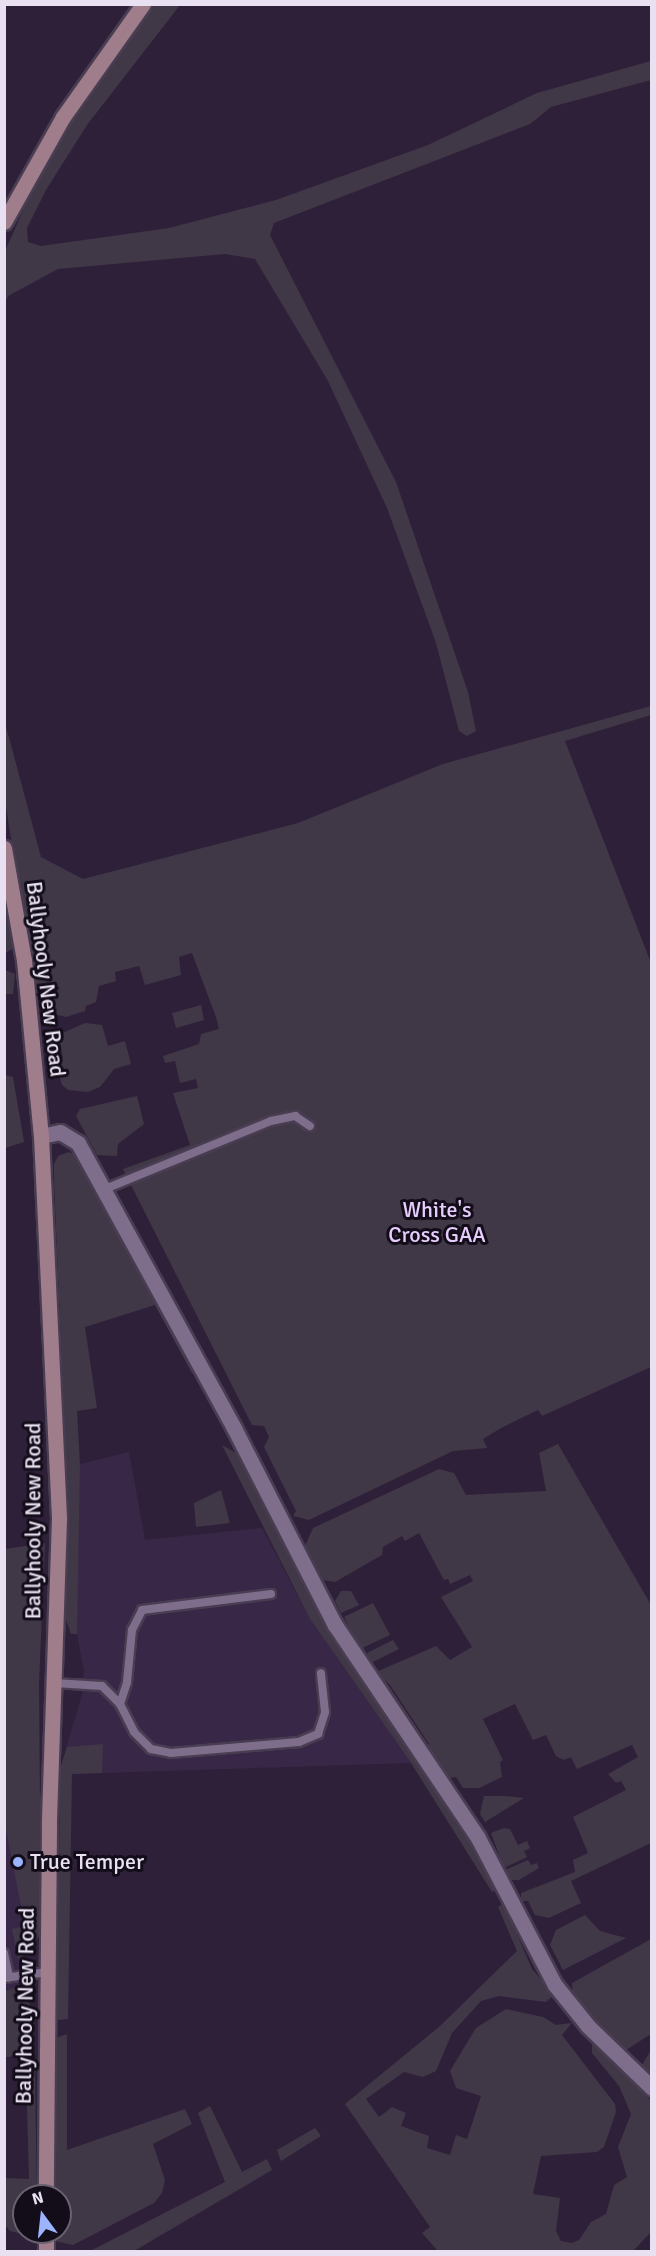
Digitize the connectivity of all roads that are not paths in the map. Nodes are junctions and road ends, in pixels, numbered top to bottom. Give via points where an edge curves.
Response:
1 (143, 4) edge
2 (4, 222) edge
3 (4, 848) edge
4 (310, 1126) dead end
5 (41, 1136) junction
6 (105, 1189) junction
7 (271, 1594) dead end
8 (321, 1674) dead end
9 (55, 1683) junction
10 (120, 1704) junction
11 (4, 1953) edge
12 (48, 1972) junction
13 (7, 1977) edge
14 (651, 2088) edge
15 (46, 2184) edge

1 - 2 main road via 63,117
3 - 5 main road, Ballyhooly New Road via 24,960
4 - 6 lane via 295,1116 271,1121
5 - 6 street via 70,1135
5 - 9 main road, Ballyhooly New Road via 59,1518
6 - 14 street via 335,1625 477,1836 555,1985 588,2026
7 - 10 lane via 142,1611 132,1630 127,1682
8 - 10 lane via 325,1712 318,1734 299,1742 171,1752 151,1749 134,1731
9 - 10 lane via 102,1686
9 - 12 main road, Ballyhooly New Road
11 - 13 lane
12 - 13 lane
12 - 15 main road, Ballyhooly New Road

